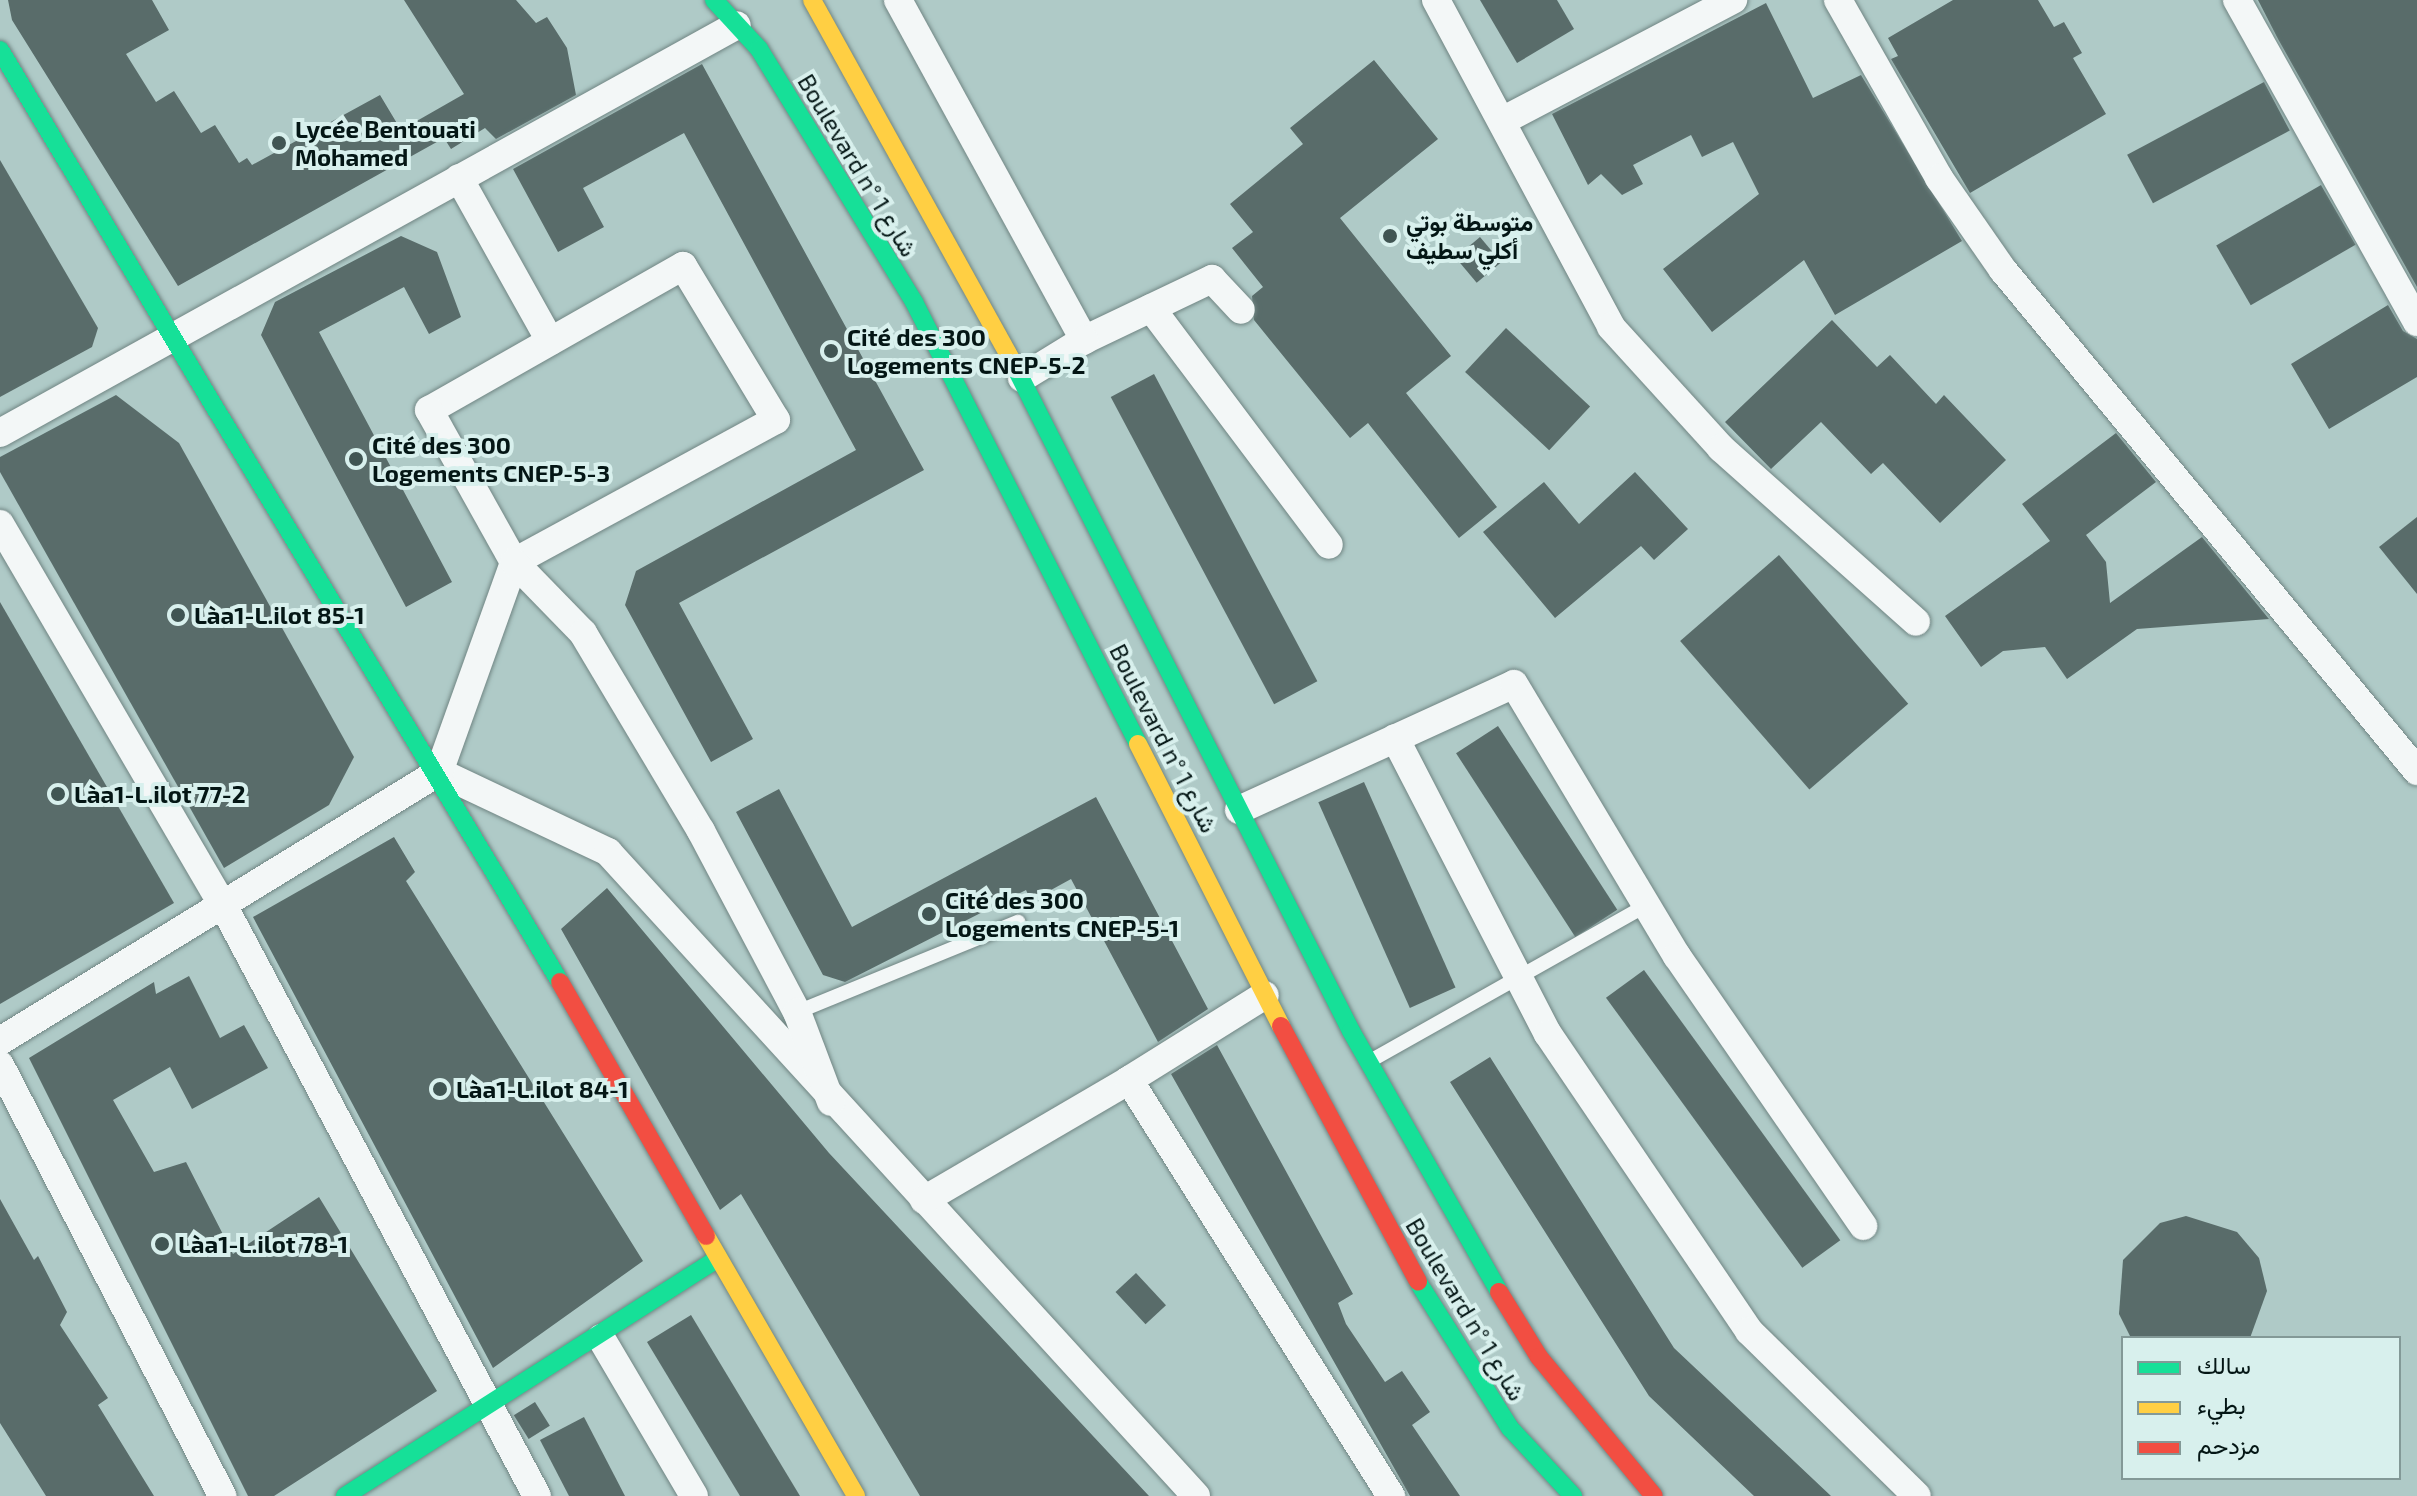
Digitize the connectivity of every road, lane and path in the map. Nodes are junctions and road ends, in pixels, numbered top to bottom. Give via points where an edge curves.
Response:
1 (714, 0) edge
2 (812, 0) edge
3 (898, 0) edge
4 (1436, 0) edge
5 (1733, 0) edge
6 (1838, 0) edge
7 (2237, 0) edge
8 (737, 25) junction
9 (0, 50) edge
10 (1504, 120) junction
11 (459, 178) junction
12 (1151, 308) junction
13 (1241, 310) dead end
14 (2417, 322) edge
15 (170, 336) junction
16 (1084, 340) junction
17 (550, 341) junction
18 (1022, 378) junction
19 (0, 433) edge
20 (0, 524) edge
21 (1329, 545) dead end
22 (514, 562) junction
23 (1916, 622) dead end
24 (1395, 738) junction
25 (2417, 771) edge
26 (439, 772) junction
27 (1239, 810) junction
28 (223, 905) junction
29 (1645, 906) junction
30 (1018, 922) dead end
31 (1518, 976) junction
32 (1265, 995) junction
33 (797, 1012) junction
34 (0, 1041) edge
35 (1368, 1063) junction
36 (0, 1065) edge
37 (1129, 1080) junction
38 (831, 1102) junction
39 (924, 1200) junction
40 (1863, 1226) dead end
41 (719, 1258) junction
42 (601, 1338) junction
43 (488, 1400) junction
44 (222, 1496) edge
45 (345, 1496) edge
46 (537, 1496) edge
47 (694, 1496) edge
48 (856, 1496) edge
49 (1196, 1496) edge
50 (1391, 1496) edge
51 (1573, 1496) edge
52 (1654, 1496) edge
53 (1917, 1496) edge

1 - 8 main road, Boulevard n° شارع 1
2 - 18 main road, Boulevard n° شارع 1
3 - 16 street
4 - 10 street
5 - 10 street
6 - 25 street via 1939,178 2003,270
7 - 14 street
8 - 11 street
8 - 32 main road, Boulevard n° شارع 1 via 759,49 914,302
9 - 15 main road
10 - 23 street via 1611,327 1721,448
11 - 15 street
11 - 17 street
12 - 13 street via 1212,279
12 - 16 street
12 - 21 street
15 - 19 street
15 - 26 main road
16 - 18 street
17 - 22 street via 429,410
17 - 22 street via 683,266 776,420
18 - 27 main road, Boulevard n° شارع 1
20 - 28 street
22 - 26 street
22 - 33 street via 583,633
24 - 27 street
24 - 29 street via 1514,684
24 - 31 street
26 - 28 street
26 - 38 street via 608,852
26 - 41 main road
27 - 35 main road, Boulevard n° شارع 1
28 - 34 street
28 - 43 street
29 - 31 lane
29 - 40 street
30 - 33 lane
31 - 35 lane
31 - 53 street via 1548,1034 1749,1331
32 - 37 street
32 - 51 main road, Boulevard n° شارع 1 via 1438,1319 1510,1428
33 - 38 street
35 - 52 main road, Boulevard n° شارع 1 via 1539,1357
36 - 44 street
37 - 39 street
37 - 50 street
38 - 39 street
39 - 49 street
41 - 42 main road
41 - 48 main road
42 - 43 main road
42 - 47 street
43 - 45 main road
43 - 46 street

